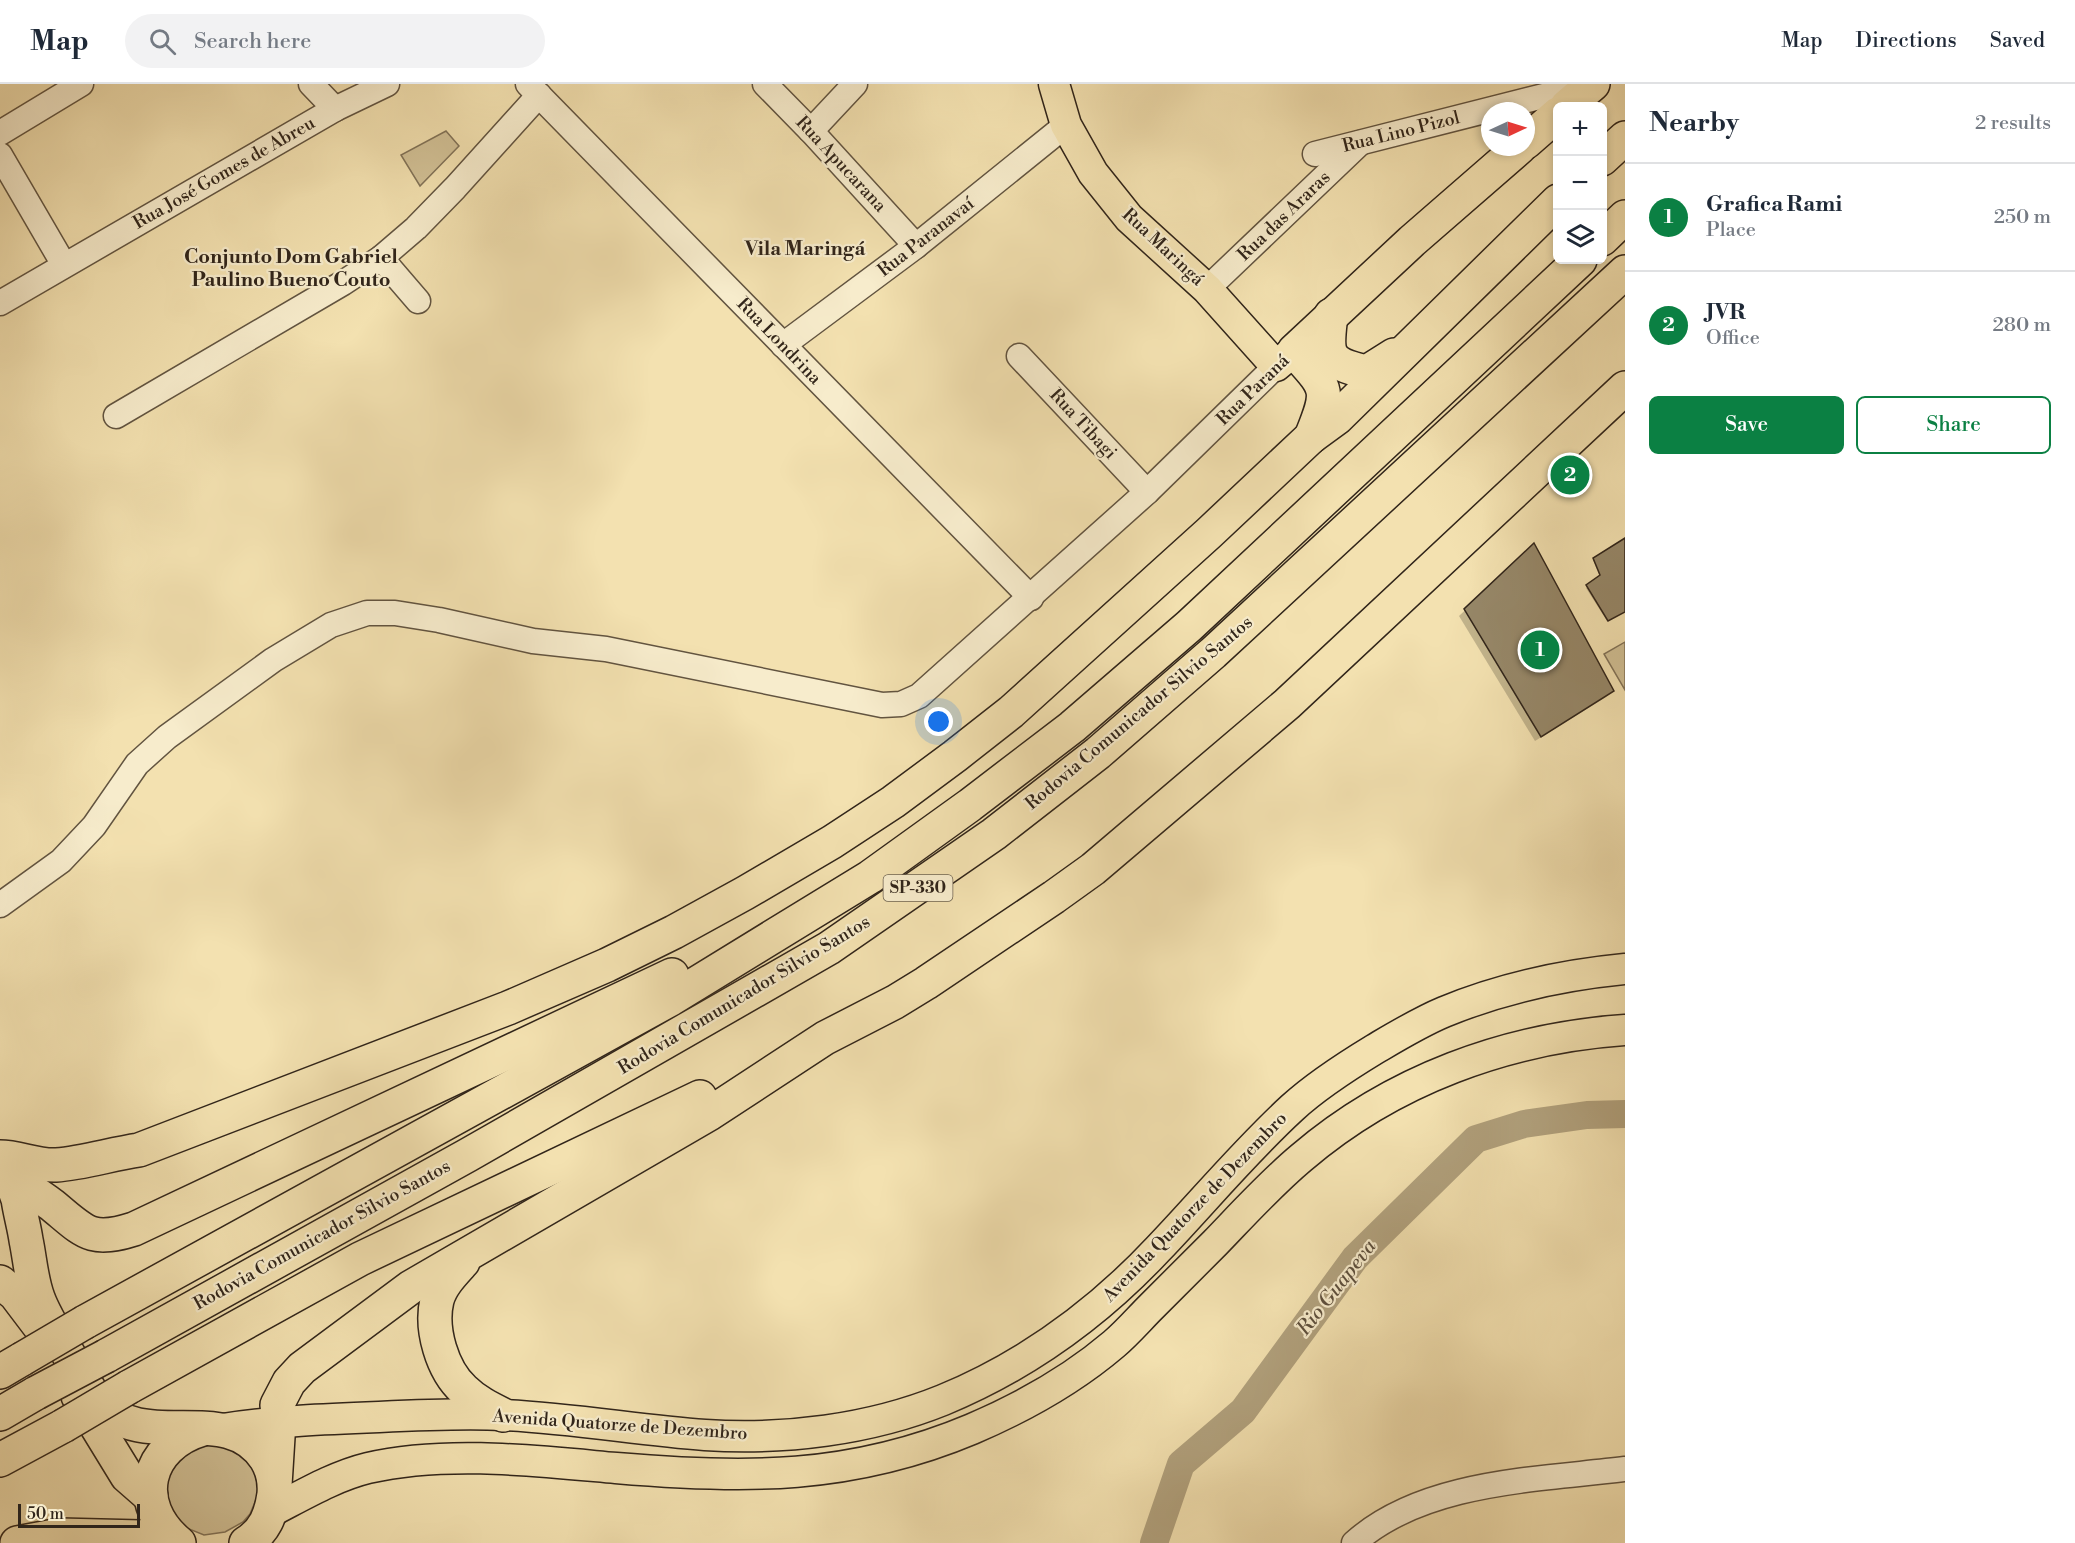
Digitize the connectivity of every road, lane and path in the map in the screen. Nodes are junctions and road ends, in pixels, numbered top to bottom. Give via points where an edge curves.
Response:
1 (81, 84) edge
2 (311, 84) edge
3 (387, 84) edge
4 (765, 84) edge
5 (855, 84) edge
6 (1054, 84) edge
7 (1592, 84) edge
8 (533, 89) edge
9 (1572, 102) edge
10 (335, 109) junction
11 (1553, 118) edge
12 (1066, 125) junction
13 (811, 131) junction
14 (0, 133) edge
15 (1535, 134) edge
16 (1625, 138) edge
17 (1361, 142) junction
18 (1315, 154) dead end
19 (0, 155) edge
20 (1510, 156) edge
21 (1605, 156) edge
22 (1553, 205) edge
23 (1625, 218) edge
24 (1607, 234) edge
25 (916, 246) junction
26 (381, 258) junction
27 (1576, 264) edge
28 (64, 265) junction
29 (1625, 272) edge
30 (1207, 289) junction
31 (418, 301) dead end
32 (0, 303) edge
33 (1331, 315) junction
34 (1426, 331) junction
35 (783, 345) junction
36 (1019, 356) dead end
37 (1285, 358) junction
38 (1367, 372) junction
39 (1320, 380) junction
40 (1625, 388) edge
41 (116, 416) dead end
42 (1311, 437) junction
43 (1147, 492) junction
44 (1031, 598) junction
45 (0, 905) edge
46 (774, 935) junction
47 (1625, 969) edge
48 (1625, 1030) edge
49 (825, 1038) junction
50 (139, 1150) junction
51 (2, 1166) edge
52 (52, 1205) junction
53 (1176, 1230) junction
54 (26, 1239) junction
55 (476, 1247) junction
56 (0, 1282) edge
57 (1050, 1344) junction
58 (1114, 1344) junction
59 (11, 1365) edge
60 (0, 1414) edge
61 (503, 1415) junction
62 (279, 1421) junction
63 (214, 1429) junction
64 (907, 1453) junction
65 (0, 1460) edge
66 (1625, 1469) edge
67 (151, 1497) junction
68 (265, 1521) edge
69 (1379, 1535) edge
70 (173, 1538) edge
71 (99, 1539) edge
72 (17, 1543) edge
73 (1354, 1543) edge

1 - 14 street
2 - 10 street
3 - 10 street, Rua José Gomes de Abreu
4 - 13 street, Rua Apucarana
5 - 13 street
6 - 12 main road, Rua Maringá
7 - 9 highway
7 - 17 street, Rua Lino Pizol
8 - 26 street via 447,196
8 - 35 street, Rua Londrina
10 - 28 street, Rua José Gomes de Abreu
11 - 15 highway
12 - 25 street, Rua Paranavaí
12 - 30 main road, Rua Maringá via 1093,173 1129,218
13 - 25 street, Rua Apucarana
16 - 21 highway
17 - 18 street, Rua Lino Pizol
17 - 30 street, Rua das Araras
19 - 28 street
20 - 33 highway, Rua Paraná
22 - 34 highway
23 - 24 highway
25 - 35 street, Rua Paranavaí
26 - 31 street
26 - 41 street
27 - 46 highway, Rodovia Comunicador Silvio Santos / SP-330 via 1189,626 1072,727 870,877
28 - 32 street, Rua José Gomes de Abreu
29 - 60 highway, Rodovia Comunicador Silvio Santos / SP-330, bridge via 1213,653 1098,753 994,834 829,948
30 - 37 main road, Rua Maringá
33 - 37 highway, Rua Paraná
33 - 38 highway via 1327,344 1330,356 1351,369
34 - 38 highway
34 - 42 highway via 1337,418
35 - 44 street, Rua Londrina
36 - 43 street, Rua Tibagi
37 - 39 highway
37 - 43 street, Rua Paraná
38 - 39 highway via 1345,387
39 - 42 highway via 1324,401
40 - 49 highway via 1287,704 1118,849 926,983
42 - 50 highway via 1011,712 929,776 832,842 674,932 607,965 508,1008
43 - 44 street, Rua Paraná
44 - 45 street, Rua Paraná via 920,696 901,704 882,705 606,649 533,641 395,612 367,614 331,625 273,660 167,737 137,764 94,826 61,861
46 - 52 highway via 662,979 134,1229 101,1236 88,1233
46 - 59 highway, Rodovia Comunicador Silvio Santos / SP-330, bridge via 671,999
47 - 53 main road, Avenida Quatorze de Dezembro via 1534,982 1485,996 1409,1029 1351,1064 1295,1105
48 - 58 main road, Avenida Quatorze de Dezembro via 1547,1039 1500,1051 1462,1063 1376,1105 1332,1133 1285,1172
49 - 55 highway via 709,1114
49 - 65 highway, bridge via 360,1259
50 - 51 highway via 55,1165
50 - 52 highway via 82,1179
51 - 52 highway
51 - 54 highway via 18,1199
52 - 54 highway
53 - 57 main road, Avenida Quatorze de Dezembro via 1115,1292
53 - 58 main road via 1187,1251 1184,1264 1112,1332
54 - 63 highway via 37,1298 100,1404 138,1425
55 - 61 highway via 447,1279 437,1299 437,1338 450,1373 463,1389
55 - 62 highway via 411,1287 302,1368 282,1392 277,1405
56 - 67 highway via 36,1321 114,1457 135,1485
57 - 61 main road, Avenida Quatorze de Dezembro via 940,1402 881,1420 809,1433 706,1435
57 - 64 main road via 1054,1361 1050,1370 987,1406 919,1433
58 - 64 main road, Avenida Quatorze de Dezembro via 1059,1384 1009,1412
61 - 62 main road, Avenida Quatorze de Dezembro
62 - 63 main road, Avenida Quatorze de Dezembro
62 - 68 highway
63 - 67 highway via 187,1434 171,1445 158,1460
63 - 68 highway via 242,1436 259,1448 270,1465
64 - 68 main road, Avenida Quatorze de Dezembro via 816,1471 768,1475 702,1474 512,1459 422,1460 346,1475
66 - 69 street via 1451,1494 1396,1513
67 - 70 highway via 156,1516
69 - 73 street
70 - 71 highway
71 - 72 highway via 60,1535

